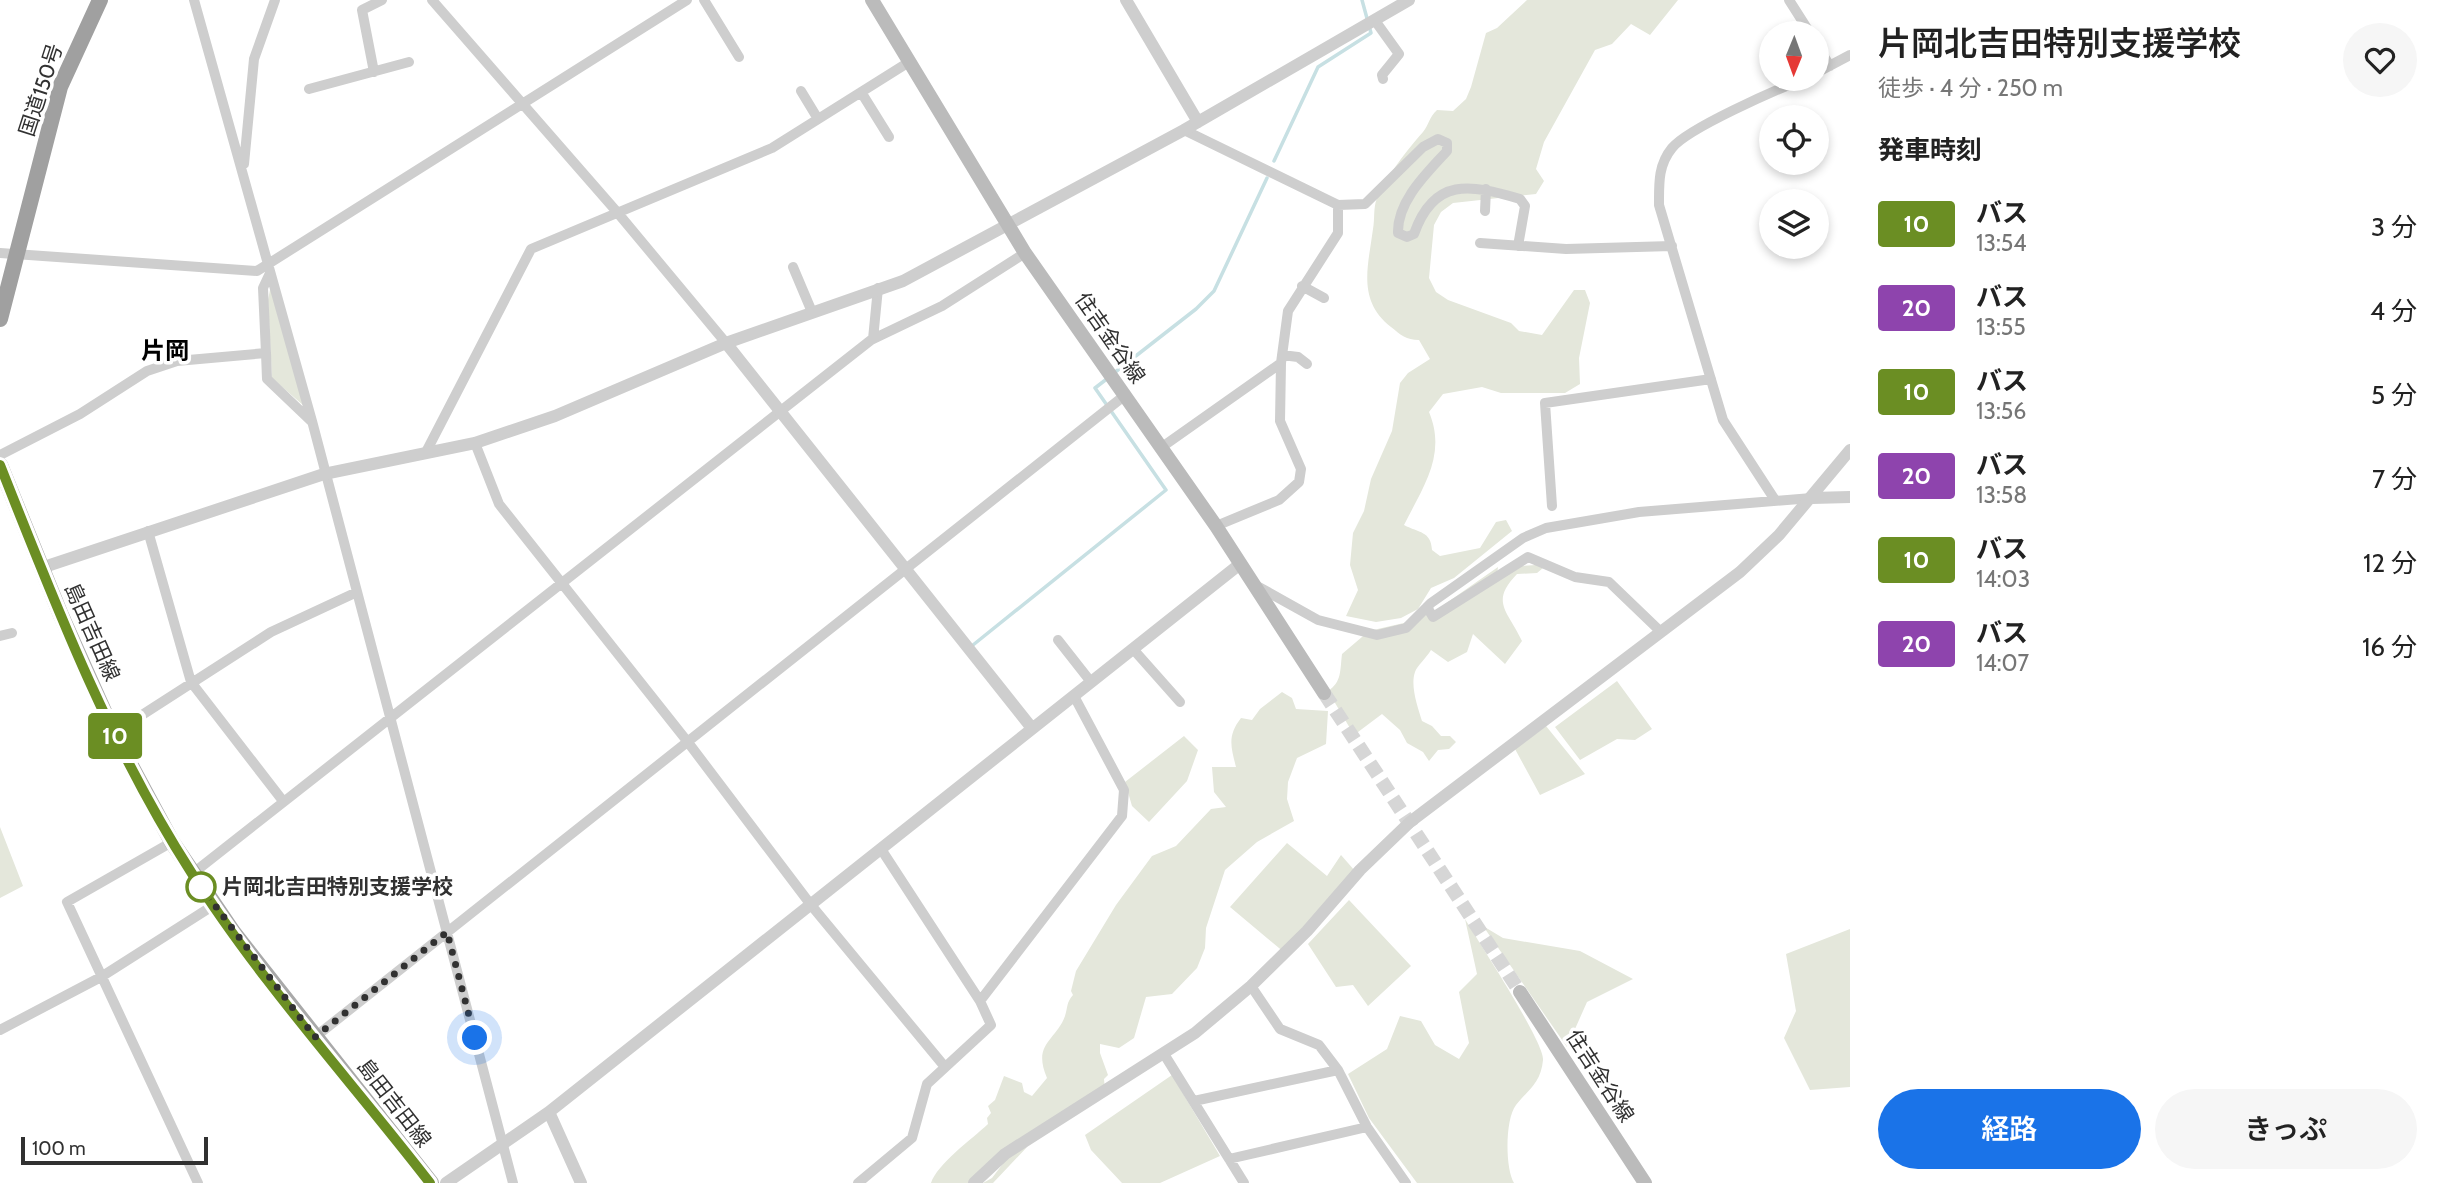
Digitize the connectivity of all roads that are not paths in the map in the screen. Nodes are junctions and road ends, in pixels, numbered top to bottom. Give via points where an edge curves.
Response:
1 (100, 0) edge
2 (194, 0) edge
3 (275, 0) edge
4 (382, 0) edge
5 (432, 0) edge
6 (688, 0) edge
7 (704, 0) edge
8 (872, 0) edge
9 (1126, 0) edge
10 (1409, 0) edge
11 (1789, 0) edge
12 (1802, 21) edge
13 (1372, 24) junction
14 (1850, 55) edge
15 (739, 57) dead end
16 (409, 62) dead end
17 (909, 62) junction
18 (1830, 66) edge
19 (374, 72) junction
20 (1383, 79) dead end
21 (309, 89) dead end
22 (801, 91) dead end
23 (1778, 91) edge
24 (861, 92) junction
25 (520, 103) junction
26 (818, 119) junction
27 (1198, 122) junction
28 (1184, 130) junction
29 (889, 137) dead end
30 (243, 171) junction
31 (1486, 189) junction
32 (1338, 205) junction
33 (1485, 211) dead end
34 (617, 212) junction
35 (1007, 223) junction
36 (1480, 243) dead end
37 (1518, 246) junction
38 (1672, 246) junction
39 (1025, 253) junction
40 (8, 254) edge
41 (793, 267) dead end
42 (269, 269) junction
43 (1302, 286) junction
44 (878, 288) junction
45 (1324, 298) dead end
46 (812, 312) junction
47 (0, 319) edge
48 (873, 339) junction
49 (726, 344) junction
50 (266, 353) junction
51 (1282, 359) junction
52 (1307, 364) dead end
53 (1712, 379) junction
54 (1119, 399) junction
55 (780, 411) junction
56 (312, 421) junction
57 (475, 443) junction
58 (1162, 447) junction
59 (1850, 450) edge
60 (426, 452) junction
61 (0, 455) edge
62 (0, 465) edge
63 (324, 474) junction
64 (1850, 497) edge
65 (1812, 498) junction
66 (1775, 500) junction
67 (1552, 506) dead end
68 (1216, 526) junction
69 (148, 531) junction
70 (1240, 564) junction
71 (41, 568) junction
72 (905, 570) junction
73 (1252, 582) junction
74 (562, 584) junction
75 (357, 593) junction
76 (1427, 607) junction
77 (1660, 631) junction
78 (12, 634) dead end
79 (0, 636) edge
80 (1058, 640) dead end
81 (1133, 649) junction
82 (191, 682) junction
83 (1091, 682) junction
84 (1324, 694) tunnel mouth
85 (1074, 696) junction
86 (1180, 702) dead end
87 (390, 717) junction
88 (1031, 727) junction
89 (114, 733) junction
90 (687, 741) junction
91 (283, 802) junction
92 (172, 842) junction
93 (881, 849) junction
94 (192, 874) junction
95 (214, 905) junction
96 (811, 905) junction
97 (447, 932) junction
98 (101, 977) junction
99 (1251, 986) junction
100 (1520, 992) tunnel mouth
101 (979, 1000) junction
102 (0, 1030) edge
103 (315, 1037) junction
104 (1164, 1054) junction
105 (945, 1068) junction
106 (1338, 1070) junction
107 (1194, 1101) junction
108 (549, 1112) junction
109 (1367, 1127) junction
110 (503, 1144) junction
111 (1229, 1159) junction
112 (198, 1183) edge
113 (430, 1183) edge
114 (446, 1183) edge
115 (513, 1183) edge
116 (581, 1183) edge
117 (858, 1183) edge
118 (974, 1183) edge
119 (1244, 1183) edge
120 (1404, 1183) edge
121 (1645, 1183) edge

1 - 40 highway, 国道150号 via 60,87
2 - 30 street
3 - 30 street via 254,59
4 - 19 street via 362,10
5 - 25 street
6 - 25 street
7 - 15 street
8 - 17 main road, 住吉金谷線
9 - 27 street
10 - 13 street
11 - 12 street
13 - 20 street via 1399,54
13 - 27 street
14 - 18 street
16 - 19 street
17 - 24 street
17 - 35 main road, 住吉金谷線
19 - 21 street
22 - 26 street
23 - 38 street via 1673,146 1661,165 1659,183 1659,205
24 - 26 street
24 - 29 street
25 - 34 street
25 - 42 street
26 - 34 street via 772,148
27 - 28 street
28 - 32 street
28 - 35 street
30 - 42 street
31 - 32 street via 1445,191 1422,211 1414,234 1398,233 1398,219 1420,180 1447,151 1447,143 1438,139 1423,147 1366,204
31 - 33 street
31 - 37 street via 1520,199 1525,206
32 - 43 street via 1338,233
34 - 49 street
34 - 60 street via 531,249
35 - 39 main road, 住吉金谷線
35 - 44 street via 903,281
36 - 37 street
37 - 38 street
38 - 53 street
39 - 48 street via 942,306
39 - 54 main road, 住吉金谷線 via 1110,376
40 - 42 street via 233,272
40 - 47 highway, 国道150号
41 - 46 street
42 - 50 street via 263,288
42 - 56 street
43 - 45 street
43 - 51 street via 1288,311
44 - 46 street
44 - 48 street
46 - 49 street
48 - 55 street
49 - 55 street
49 - 57 street via 555,416
50 - 56 street via 267,379
50 - 61 street via 177,361 147,371 80,414
51 - 52 street via 1298,357
51 - 58 street
51 - 68 street via 1280,421 1301,469 1299,482 1279,500
53 - 66 street via 1723,420
53 - 67 street via 1545,403
54 - 58 main road, 住吉金谷線
54 - 72 street
55 - 72 street
55 - 74 street
56 - 63 street
57 - 60 street
57 - 74 street via 499,504
58 - 68 main road, 住吉金谷線
59 - 65 street
60 - 63 street
62 - 71 main road, 島田吉田線
63 - 69 street
63 - 75 street
64 - 65 street
65 - 66 street
65 - 77 street via 1740,572
66 - 76 street via 1639,512 1546,528 1523,538
68 - 70 main road, 住吉金谷線
69 - 71 street
69 - 82 street
70 - 73 main road, 住吉金谷線
70 - 81 street
71 - 89 main road, 島田吉田線
72 - 88 street
72 - 90 street
73 - 76 street via 1318,620 1377,635 1406,628
73 - 84 main road, 住吉金谷線
74 - 87 street
74 - 90 street
75 - 82 street via 271,632
75 - 87 street
76 - 77 street via 1433,617 1528,557 1575,577 1609,582
77 - 99 street via 1410,822
78 - 79 street
80 - 83 street
81 - 83 street
81 - 86 street
82 - 89 street
82 - 91 street
83 - 85 street
85 - 88 street
85 - 101 street via 1124,790 1122,816
87 - 91 street
87 - 97 street
88 - 93 street
89 - 92 main road, 島田吉田線
90 - 96 street
90 - 97 street
91 - 94 street
92 - 94 main road, 島田吉田線
92 - 98 street via 67,902
93 - 96 street
93 - 101 street
94 - 95 main road, 島田吉田線
95 - 98 street
95 - 103 main road, 島田吉田線
96 - 105 street
96 - 108 street
97 - 103 street
97 - 110 street
98 - 102 street
98 - 112 street
99 - 104 street
99 - 106 street via 1280,1029 1319,1045
100 - 121 main road, 住吉金谷線
101 - 105 street via 991,1025
103 - 113 main road, 島田吉田線
104 - 107 street
104 - 118 street via 1005,1154
105 - 117 street via 927,1084 912,1138
106 - 107 street
106 - 109 street
107 - 111 street
108 - 110 street
108 - 116 street
109 - 111 street
109 - 120 street
110 - 114 street
110 - 115 street
111 - 119 street

